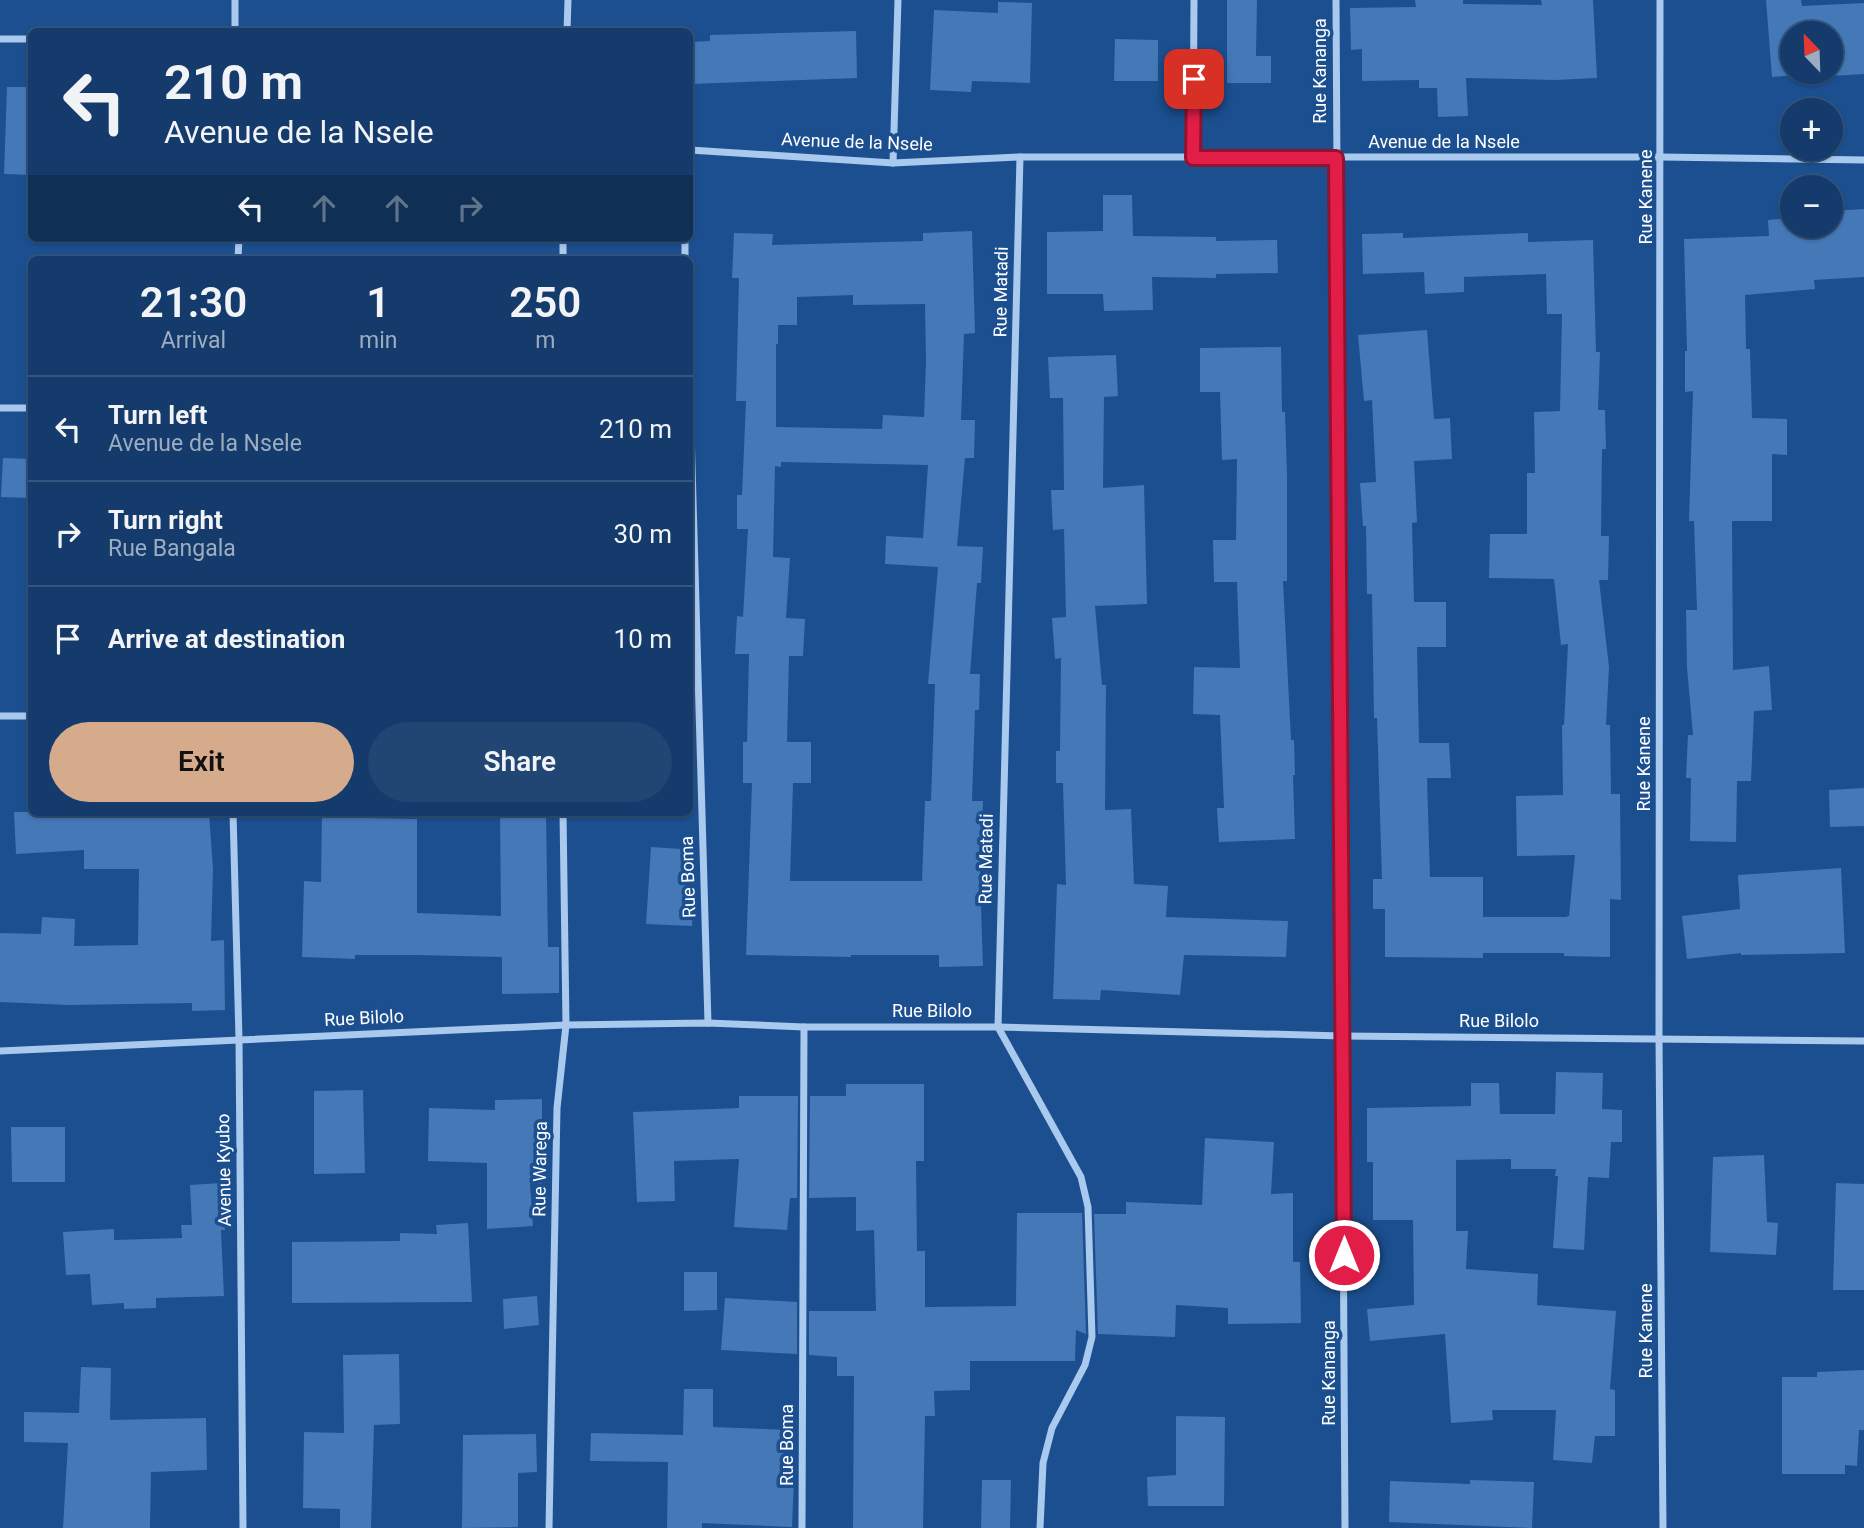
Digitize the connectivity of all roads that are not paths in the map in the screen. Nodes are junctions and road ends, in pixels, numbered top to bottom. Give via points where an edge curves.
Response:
1 (235, 0) edge
2 (568, 0) edge
3 (898, 0) edge
4 (1194, 0) edge
5 (1336, 0) edge
6 (1660, 0) edge
7 (235, 28) edge
8 (568, 28) edge
9 (0, 39) edge
10 (28, 39) edge
11 (693, 149) edge
12 (1662, 157) junction
13 (1020, 158) junction
14 (1193, 158) junction
15 (1336, 158) junction
16 (1864, 160) edge
17 (893, 163) junction
18 (0, 408) edge
19 (28, 408) edge
20 (693, 500) edge
21 (0, 716) edge
22 (28, 716) edge
23 (233, 816) edge
24 (563, 816) edge
25 (708, 1023) junction
26 (566, 1025) junction
27 (804, 1027) junction
28 (998, 1027) junction
29 (1342, 1036) junction
30 (1659, 1038) junction
31 (239, 1039) junction
32 (1864, 1041) edge
33 (0, 1051) edge
34 (243, 1528) edge
35 (549, 1528) edge
36 (802, 1528) edge
37 (1040, 1528) edge
38 (1345, 1528) edge
39 (1663, 1528) edge

1 - 7 street
2 - 8 street
3 - 17 street
4 - 14 street
5 - 15 street, Rue Kananga
6 - 12 street, Rue Kanene
9 - 10 street
11 - 17 street, Avenue de la Nsele
12 - 15 street, Avenue de la Nsele
12 - 16 street, Avenue de la Nsele
12 - 30 street, Rue Kanene
13 - 14 street, Avenue de la Nsele
13 - 17 street, Avenue de la Nsele
13 - 28 street, Rue Matadi
14 - 15 street, Avenue de la Nsele
15 - 29 street, Rue Kananga
18 - 19 street
20 - 25 street, Rue Boma
21 - 22 street
23 - 31 street, Avenue Kyubo
24 - 26 street, Rue Warega
25 - 26 street, Rue Bilolo
25 - 27 street, Rue Bilolo
26 - 31 street, Rue Bilolo
26 - 35 street, Rue Warega via 557,1108
27 - 28 street, Rue Bilolo
27 - 36 street, Rue Boma
28 - 29 street, Rue Bilolo
28 - 37 street via 1080,1177 1088,1207 1093,1337 1085,1365 1052,1429 1043,1463
29 - 30 street, Rue Bilolo
29 - 38 street, Rue Kananga
30 - 32 street, Rue Bilolo
30 - 39 street, Rue Kanene
31 - 33 street, Rue Bilolo
31 - 34 street, Avenue Kyubo

